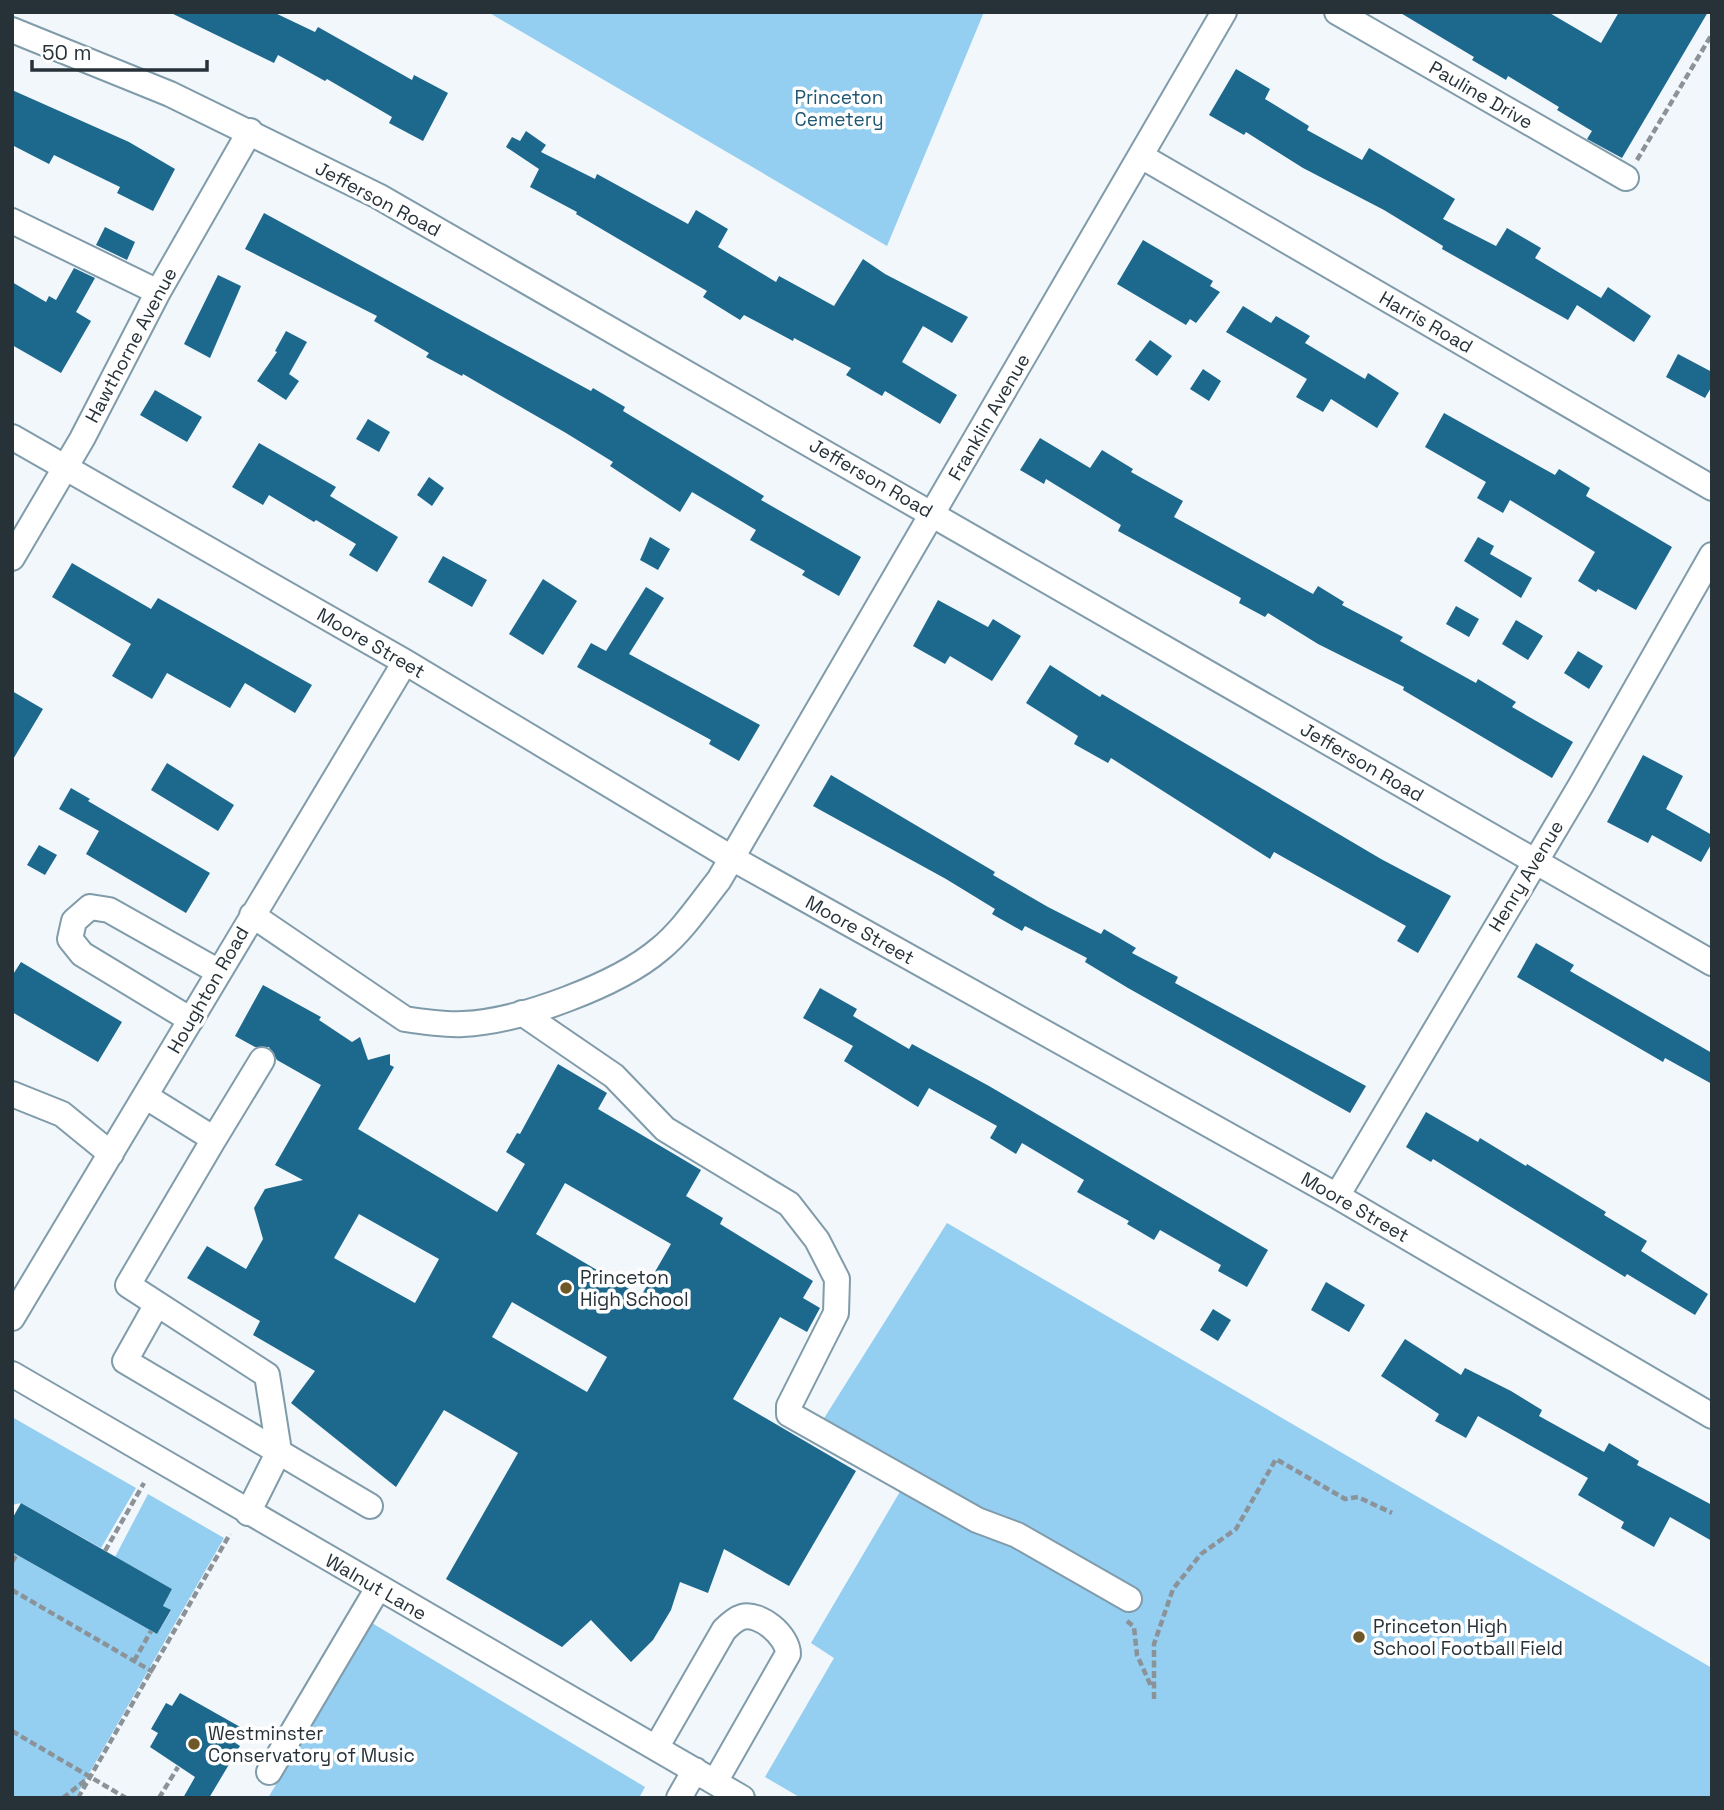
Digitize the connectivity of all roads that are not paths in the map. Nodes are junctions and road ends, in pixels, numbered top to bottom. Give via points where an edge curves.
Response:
1 (1224, 12) edge
2 (1340, 13) edge
3 (12, 30) edge
4 (250, 131) junction
5 (1141, 156) junction
6 (1626, 178) road end
7 (12, 221) edge
8 (158, 292) junction
9 (12, 437) edge
10 (66, 468) junction
11 (1712, 488) edge
12 (933, 513) junction
13 (1712, 555) edge
14 (12, 558) edge
15 (405, 662) junction
16 (730, 857) junction
17 (1535, 861) junction
18 (252, 915) junction
19 (1712, 963) edge
20 (219, 972) junction
21 (522, 1013) junction
22 (191, 1020) junction
23 (262, 1060) dead end
24 (12, 1094) edge
25 (145, 1096) junction
26 (214, 1139) junction
27 (111, 1154) junction
28 (1337, 1196) junction
29 (157, 1304) junction
30 (12, 1318) edge
31 (12, 1374) edge
32 (1712, 1416) edge
33 (279, 1451) junction
34 (370, 1506) dead end
35 (248, 1513) junction
36 (378, 1588) junction
37 (1129, 1599) road end
38 (656, 1748) junction
39 (269, 1772) dead end
40 (705, 1776) junction
41 (679, 1798) edge
42 (742, 1798) edge

1 - 5 street, Franklin Avenue
2 - 6 street, Pauline Drive
3 - 4 street, Jefferson Road
4 - 8 street, Hawthorne Avenue
4 - 12 street, Jefferson Road via 378,196
5 - 11 street, Harris Road
5 - 12 street, Franklin Avenue
7 - 8 street
8 - 10 street, Hawthorne Avenue
9 - 10 street, Moore Street
10 - 14 street, Hawthorne Avenue
10 - 15 street, Moore Street
12 - 16 street, Franklin Avenue
12 - 17 street, Jefferson Road
13 - 17 street, Henry Avenue
15 - 16 street, Moore Street
15 - 18 street, Houghton Road
16 - 21 street, Franklin Avenue via 719,880 660,949 589,991
16 - 28 street, Moore Street
17 - 19 street, Jefferson Road
17 - 28 street, Henry Avenue
18 - 20 street, Houghton Road
18 - 21 street, Franklin Avenue via 405,1018 464,1024
20 - 22 street, Houghton Road
20 - 22 street via 109,910 90,907 74,921 70,939 82,954
21 - 37 street via 614,1076 664,1129 789,1204 817,1240 837,1279 836,1313 789,1414
22 - 25 street, Houghton Road
23 - 26 street
24 - 27 street via 62,1114
25 - 26 street
25 - 27 street, Houghton Road
26 - 29 street via 128,1285
27 - 30 street, Houghton Road
28 - 32 street, Moore Street
29 - 33 street via 267,1375
29 - 33 street via 125,1361
31 - 35 street, Walnut Lane
33 - 34 street
33 - 35 street
35 - 36 street, Walnut Lane
36 - 38 street, Walnut Lane
36 - 39 street
38 - 40 street, Walnut Lane
38 - 40 street via 724,1630 735,1620 752,1617 782,1637 788,1654
40 - 41 street
40 - 42 street, Walnut Lane

